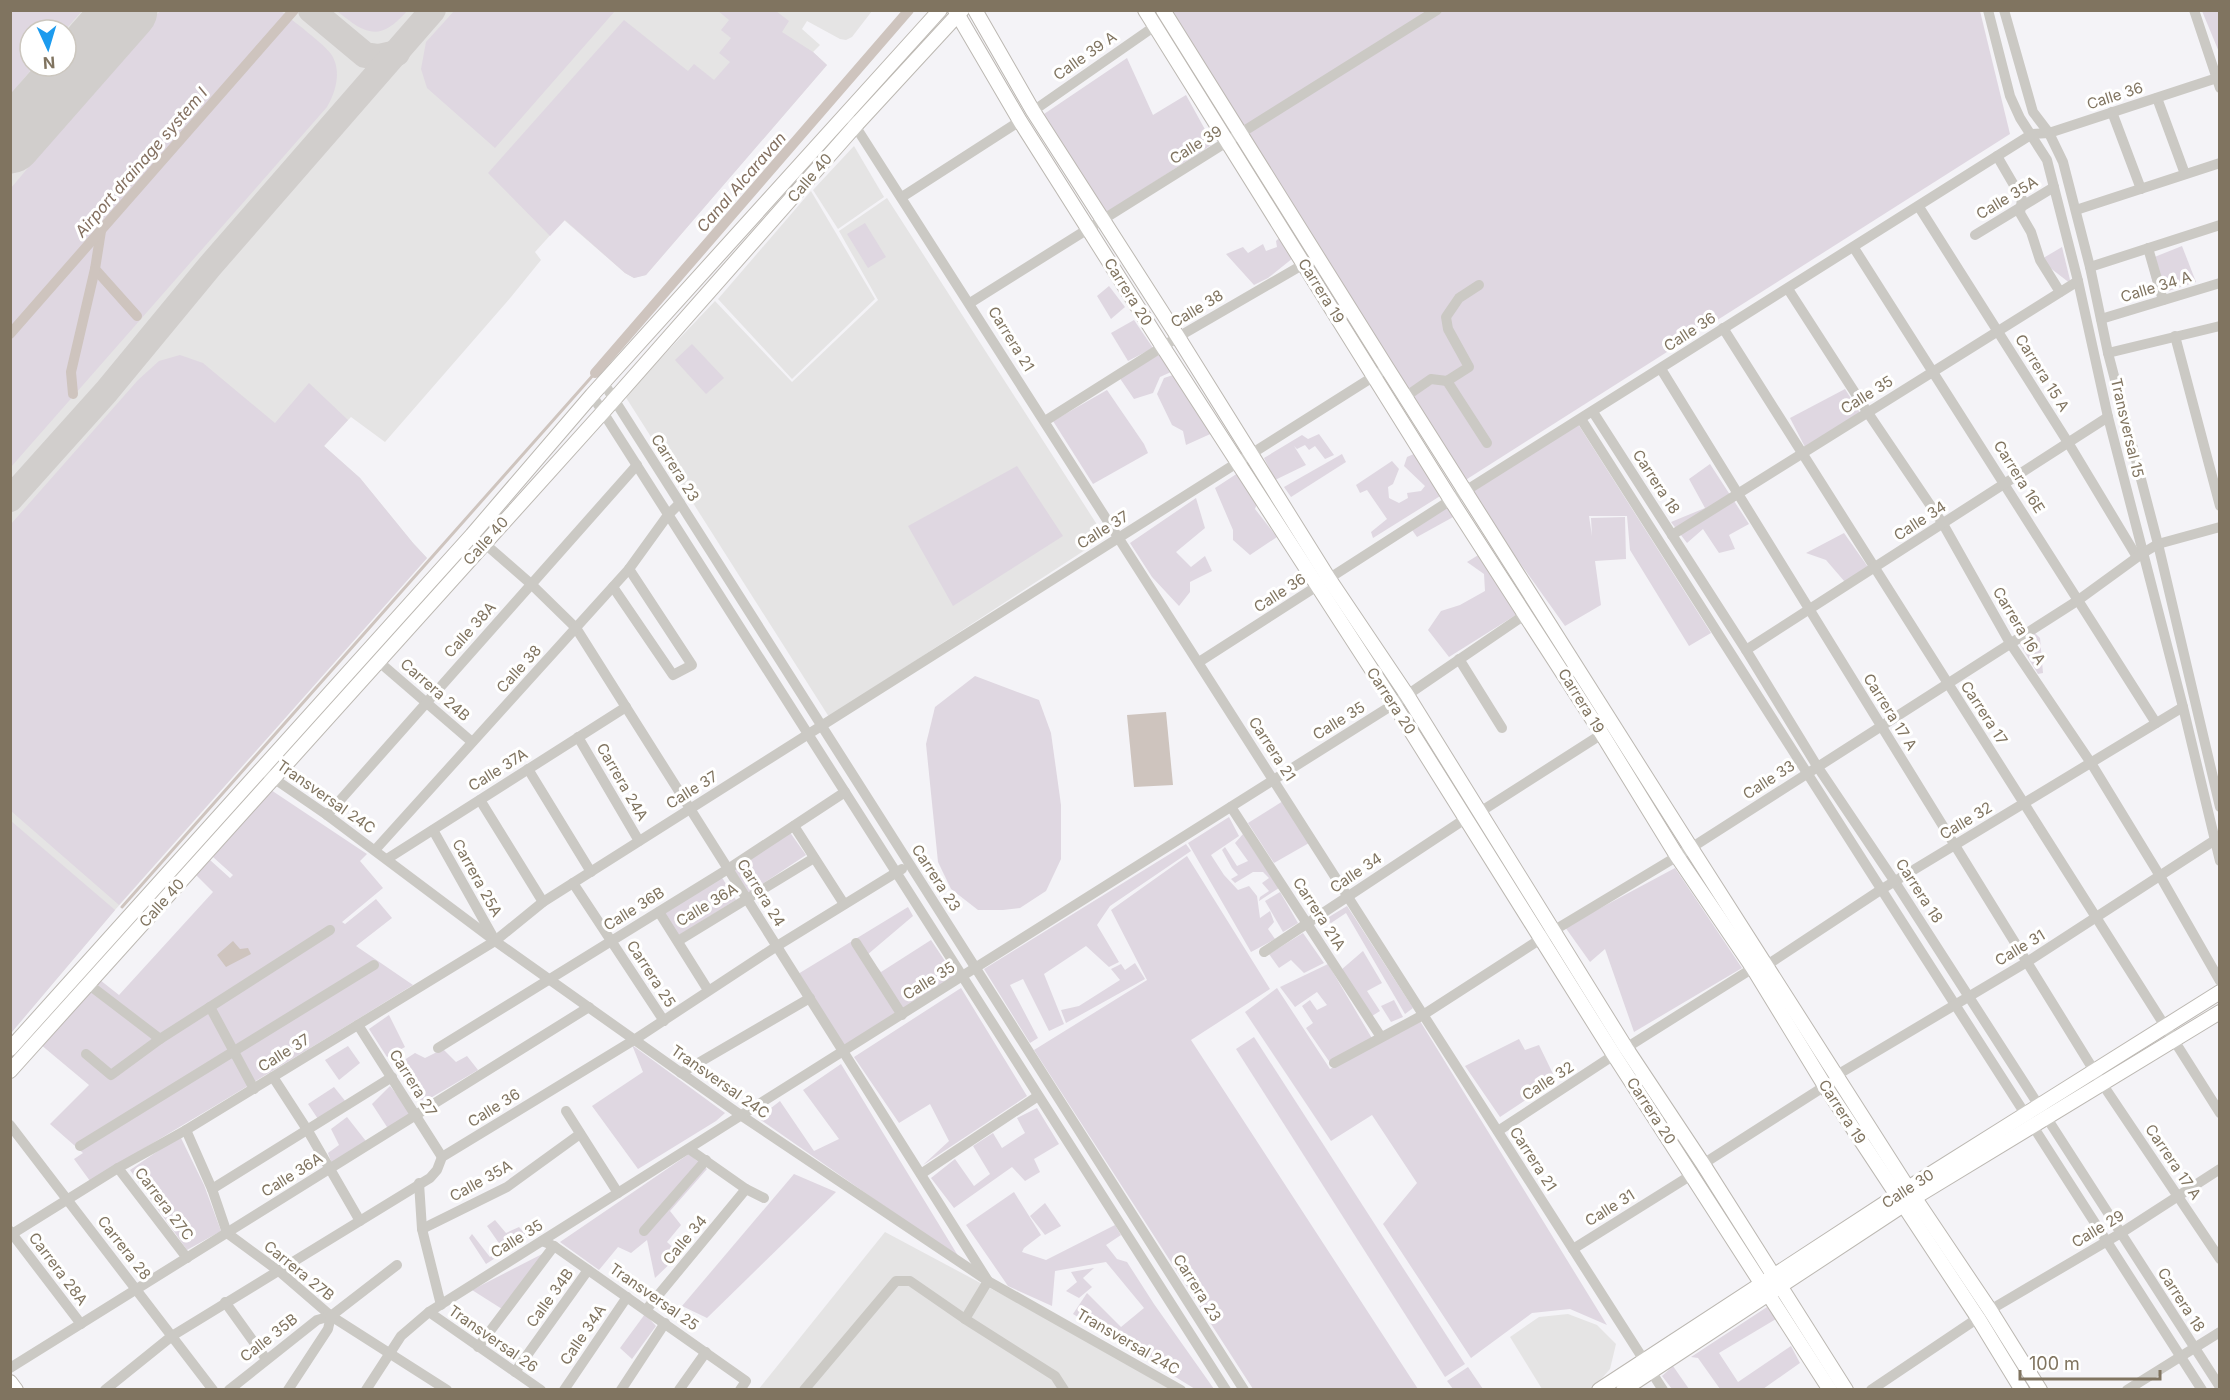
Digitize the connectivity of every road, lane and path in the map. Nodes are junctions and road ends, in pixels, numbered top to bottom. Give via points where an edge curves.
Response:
1 (940, 10) edge
2 (975, 10) edge
3 (1145, 10) edge
4 (1163, 10) edge
5 (1437, 10) edge
6 (1988, 10) edge
7 (2004, 10) edge
8 (2194, 10) edge
9 (958, 12) edge
10 (1155, 26) junction
11 (2218, 81) edge
12 (2157, 98) junction
13 (1033, 111) junction
14 (2112, 112) junction
15 (845, 115) junction
16 (1020, 121) junction
17 (856, 125) junction
18 (2049, 133) junction
19 (1241, 134) junction
20 (2032, 134) junction
21 (1228, 142) junction
22 (1997, 156) junction
23 (2220, 163) edge
24 (2185, 174) junction
25 (2054, 187) junction
26 (2141, 189) junction
27 (902, 197) junction
28 (1919, 207) junction
29 (2020, 208) junction
30 (2076, 210) junction
31 (1102, 220) junction
32 (2220, 225) edge
33 (1089, 229) junction
34 (1975, 235) dead end
35 (1854, 248) junction
36 (2148, 248) junction
37 (1304, 264) junction
38 (2090, 267) junction
39 (2078, 281) junction
40 (2220, 283) edge
41 (1479, 285) dead end
42 (1788, 289) junction
43 (2060, 292) junction
44 (2163, 300) junction
45 (970, 303) junction
46 (2101, 319) junction
47 (2220, 326) edge
48 (1723, 328) junction
49 (1998, 332) junction
50 (2175, 336) junction
51 (1178, 337) junction
52 (1163, 348) junction
53 (2108, 353) junction
54 (1387, 369) junction
55 (1661, 369) junction
56 (1933, 372) junction
57 (1374, 377) junction
58 (1447, 381) junction
59 (603, 382) junction
60 (592, 395) junction
61 (1405, 397) junction
62 (614, 399) junction
63 (603, 412) junction
64 (1593, 412) junction
65 (1868, 413) junction
66 (2108, 417) junction
67 (1581, 419) junction
68 (1045, 421) junction
69 (1487, 443) dead end
70 (2068, 444) junction
71 (1802, 453) junction
72 (1251, 454) junction
73 (1236, 463) junction
74 (637, 465) junction
75 (2006, 484) junction
76 (1465, 492) junction
77 (1738, 493) junction
78 (1451, 500) junction
79 (680, 503) junction
80 (2220, 506) edge
81 (668, 515) junction
82 (1943, 524) junction
83 (2220, 527) edge
84 (1672, 534) junction
85 (1119, 537) junction
86 (484, 543) junction
87 (2158, 544) junction
88 (2140, 555) junction
89 (1875, 568) junction
90 (629, 569) junction
91 (1329, 579) junction
92 (531, 584) junction
93 (614, 586) junction
94 (1316, 587) junction
95 (2077, 601) junction
96 (1810, 610) junction
97 (1526, 614) junction
98 (576, 628) junction
99 (2010, 643) junction
100 (1746, 650) junction
101 (1459, 659) junction
102 (378, 661) junction
103 (1199, 662) junction
104 (1948, 685) junction
105 (1407, 695) junction
106 (426, 703) junction
107 (1394, 704) junction
108 (626, 707) junction
109 (2184, 707) junction
110 (2156, 723) junction
111 (1881, 726) junction
112 (821, 727) junction
113 (1502, 728) dead end
114 (1602, 734) junction
115 (808, 735) junction
116 (578, 737) junction
117 (472, 742) junction
118 (2091, 763) junction
119 (1817, 766) junction
120 (260, 769) junction
121 (528, 769) junction
122 (1806, 774) junction
123 (272, 779) junction
124 (1274, 780) junction
125 (845, 792) junction
126 (480, 800) junction
127 (2024, 803) junction
128 (1231, 807) junction
129 (2220, 807) edge
130 (691, 809) junction
131 (1480, 812) junction
132 (327, 815) junction
133 (1465, 819) junction
134 (794, 826) junction
135 (433, 830) junction
136 (2215, 840) junction
137 (639, 841) junction
138 (1955, 845) junction
139 (1691, 848) junction
140 (375, 850) junction
141 (1677, 856) junction
142 (814, 858) junction
143 (387, 859) junction
144 (2220, 861) edge
145 (910, 865) junction
146 (728, 868) junction
147 (591, 872) junction
148 (896, 873) junction
149 (2160, 876) junction
150 (1895, 882) junction
151 (573, 883) junction
152 (1882, 889) junction
153 (1348, 896) junction
154 (747, 899) junction
155 (543, 902) junction
156 (844, 904) junction
157 (658, 912) junction
158 (2097, 918) junction
159 (1307, 923) junction
160 (330, 930) dead end
161 (1547, 935) junction
162 (678, 940) junction
163 (495, 941) junction
164 (612, 941) junction
165 (856, 943) dead end
166 (777, 946) junction
167 (1264, 952) dead end
168 (2027, 962) junction
169 (1767, 964) junction
170 (374, 965) dead end
171 (1753, 968) junction
172 (976, 969) junction
173 (963, 977) junction
174 (550, 979) junction
175 (2220, 981) edge
176 (88, 984) junction
177 (708, 990) junction
178 (2220, 992) edge
179 (1969, 997) junction
180 (810, 998) junction
181 (1955, 1006) junction
182 (210, 1007) junction
183 (589, 1007) junction
184 (2220, 1011) edge
185 (902, 1015) junction
186 (1423, 1015) junction
187 (663, 1021) junction
188 (358, 1025) junction
189 (2166, 1026) junction
190 (1381, 1037) junction
191 (160, 1039) junction
192 (634, 1040) junction
193 (2174, 1040) junction
194 (438, 1048) dead end
195 (10, 1049) edge
196 (1620, 1051) junction
197 (844, 1052) junction
198 (234, 1053) junction
199 (86, 1054) dead end
200 (1334, 1063) dead end
201 (10, 1071) edge
202 (681, 1073) junction
203 (1837, 1076) junction
204 (2098, 1076) junction
205 (273, 1077) junction
206 (392, 1077) junction
207 (1826, 1086) junction
208 (254, 1089) junction
209 (1038, 1096) junction
210 (566, 1111) dead end
211 (2042, 1111) junction
212 (2220, 1113) edge
213 (416, 1115) junction
214 (742, 1116) junction
215 (2029, 1120) junction
216 (10, 1125) edge
217 (186, 1130) junction
218 (308, 1131) junction
219 (1498, 1131) junction
220 (580, 1134) junction
221 (80, 1146) dead end
222 (689, 1149) junction
223 (442, 1157) junction
224 (706, 1160) junction
225 (1703, 1164) junction
226 (118, 1168) junction
227 (329, 1169) junction
228 (2220, 1169) edge
229 (921, 1174) junction
230 (1693, 1174) junction
231 (419, 1183) junction
232 (212, 1189) junction
233 (746, 1189) junction
234 (618, 1193) junction
235 (2178, 1196) junction
236 (1906, 1197) junction
237 (764, 1198) dead end
238 (67, 1199) junction
239 (360, 1221) junction
240 (422, 1229) junction
241 (644, 1231) dead end
242 (11, 1232) edge
243 (227, 1233) junction
244 (2121, 1233) junction
245 (542, 1241) junction
246 (2107, 1242) junction
247 (554, 1246) junction
248 (1573, 1248) junction
249 (187, 1258) junction
250 (2220, 1259) edge
251 (397, 1265) dead end
252 (588, 1270) junction
253 (280, 1272) junction
254 (1777, 1280) junction
255 (988, 1281) junction
256 (1765, 1289) junction
257 (137, 1290) junction
258 (627, 1297) junction
259 (225, 1302) junction
260 (441, 1305) junction
261 (646, 1310) junction
262 (1990, 1310) junction
263 (429, 1312) junction
264 (331, 1316) junction
265 (965, 1318) junction
266 (1978, 1318) junction
267 (664, 1323) junction
268 (81, 1324) junction
269 (2220, 1332) edge
270 (172, 1336) junction
271 (478, 1347) junction
272 (2194, 1348) junction
273 (706, 1352) junction
274 (389, 1353) junction
275 (2181, 1356) junction
276 (266, 1359) junction
277 (1648, 1365) junction
278 (10, 1368) edge
279 (515, 1372) junction
280 (10, 1382) edge
281 (743, 1385) edge
282 (2220, 1387) edge
283 (16, 1389) edge
284 (105, 1389) edge
285 (213, 1389) edge
286 (229, 1389) edge
287 (288, 1389) edge
288 (366, 1389) edge
289 (447, 1389) edge
290 (541, 1389) edge
291 (564, 1389) edge
292 (621, 1389) edge
293 (679, 1389) edge
294 (804, 1389) edge
295 (1064, 1389) edge
296 (1181, 1389) edge
297 (1226, 1389) edge
298 (1244, 1389) edge
299 (1599, 1389) edge
300 (1623, 1389) edge
301 (1663, 1389) edge
302 (1830, 1389) edge
303 (1845, 1389) edge
304 (1871, 1389) edge
305 (2022, 1389) edge
306 (2040, 1389) edge
307 (2127, 1389) edge
308 (2202, 1389) edge

1 - 15 main road, Calle 40
2 - 13 main road, Carrera 20
3 - 10 main road, Carrera 19
4 - 19 main road, Carrera 19
5 - 19 street, Calle 39
6 - 20 street, Transversal 15 via 2010,96
7 - 18 street, Transversal 15 via 2033,112
8 - 11 street
9 - 16 main road, Carrera 20
9 - 17 main road, Calle 40
10 - 13 street, Calle 39 A
10 - 21 main road, Carrera 19
11 - 12 street, Calle 36
12 - 14 street, Calle 36
12 - 24 street
13 - 31 main road, Carrera 20
14 - 18 street, Calle 36
14 - 26 street
15 - 17 street, Carrera 21
15 - 59 main road, Calle 40
16 - 27 street
16 - 33 main road, Carrera 20
17 - 27 street, Carrera 21
17 - 62 main road, Calle 40
18 - 20 street, Calle 36
18 - 30 street, Transversal 15 via 2063,162
19 - 21 street, Calle 39
19 - 54 main road, Carrera 19
20 - 22 street, Calle 36
20 - 25 street, Transversal 15 via 2047,160
21 - 31 street, Calle 39
21 - 37 main road, Carrera 19
22 - 28 street, Calle 36
22 - 29 street via 2022,199
23 - 24 street
24 - 26 street
25 - 29 street, Calle 35A
25 - 39 street, Transversal 15
26 - 30 street
27 - 45 street, Carrera 21
28 - 35 street, Calle 36
28 - 49 street, Carrera 15 A
29 - 34 street, Calle 35A
29 - 43 street via 2040,260
30 - 38 street, Transversal 15
31 - 33 street, Calle 39
31 - 51 main road, Carrera 20
32 - 36 street
33 - 45 street, Calle 39
33 - 52 main road, Carrera 20
35 - 42 street, Calle 36
35 - 56 street, Carrera 16E
36 - 38 street
36 - 44 street
37 - 51 street, Calle 38
37 - 57 main road, Carrera 19
38 - 46 street, Transversal 15
39 - 43 street, Calle 35
39 - 66 street, Transversal 15
40 - 44 street, Calle 34 A
41 - 58 street via 1459,298 1446,317 1448,329 1469,367
42 - 48 street, Calle 36
42 - 65 street, Carrera 16 A
43 - 49 street, Calle 35
44 - 46 street, Calle 34 A
45 - 68 street, Carrera 21
46 - 53 street, Transversal 15
47 - 50 street
48 - 55 street, Calle 36
48 - 71 street, Carrera 17
49 - 56 street, Calle 35
49 - 70 street, Carrera 15 A
50 - 53 street
50 - 80 street
51 - 52 street, Calle 38
51 - 72 main road, Carrera 20
52 - 68 street, Calle 38
52 - 73 main road, Carrera 20
53 - 87 street, Transversal 15
54 - 57 street, Calle 37
54 - 61 main road, Carrera 19
55 - 64 street, Calle 36
55 - 77 street, Carrera 17 A
56 - 65 street, Calle 35
56 - 75 street, Carrera 16E
57 - 72 street, Calle 37
57 - 78 main road, Carrera 19
58 - 61 street via 1431,379
58 - 69 street
59 - 60 main road, Calle 40
59 - 62 street, Carrera 23
60 - 63 street, Carrera 23
60 - 120 main road, Calle 40 via 472,535
61 - 76 main road, Carrera 19
62 - 63 main road, Calle 40
62 - 79 street, Carrera 23
63 - 74 street, Carrera 23
63 - 86 main road, Calle 40
64 - 67 street, Calle 36
64 - 84 street, Carrera 18
65 - 71 street, Calle 35
65 - 82 street, Carrera 16 A
66 - 70 street, Calle 34
66 - 88 street, Transversal 15
67 - 76 street, Calle 36
67 - 122 street, Carrera 18
68 - 85 street, Carrera 21
70 - 75 street, Calle 34
70 - 88 street, Carrera 15 A
71 - 77 street, Calle 35
71 - 89 street, Carrera 17
72 - 73 street, Calle 37
72 - 91 main road, Carrera 20
73 - 85 street, Calle 37
73 - 94 main road, Carrera 20
74 - 81 street, Carrera 23
74 - 92 street, Calle 38A
75 - 82 street, Calle 34
75 - 95 street, Carrera 16E
76 - 78 street, Calle 36
76 - 139 main road, Carrera 19
77 - 84 street, Calle 35
77 - 96 street, Carrera 17 A
78 - 91 street, Calle 36
78 - 97 main road, Carrera 19
79 - 81 street, Calle 38
79 - 112 street, Carrera 23
81 - 90 street, Calle 38
81 - 115 street, Carrera 23
82 - 89 street, Calle 34
82 - 99 street, Carrera 16 A
83 - 87 street, Calle 33
84 - 100 street, Carrera 18
85 - 103 street, Carrera 21
85 - 112 street, Calle 37
86 - 92 street, Carrera 24
86 - 102 main road, Calle 40
87 - 88 street, Calle 33
87 - 129 street, Transversal 15
88 - 95 street, Calle 33
88 - 109 street, Transversal 15
89 - 96 street, Calle 34
89 - 104 street, Carrera 17
90 - 93 street, Calle 38
90 - 93 street via 692,665 672,675
91 - 94 street, Calle 36
91 - 105 main road, Carrera 20
92 - 98 street, Carrera 24
92 - 106 street, Calle 38A
93 - 98 street, Calle 38
94 - 103 street, Calle 36
94 - 107 main road, Carrera 20
95 - 99 street, Calle 33
95 - 110 street, Carrera 16E
96 - 100 street, Calle 34
96 - 111 street, Carrera 17 A
97 - 101 street, Calle 35
97 - 114 main road, Carrera 19
98 - 108 street, Carrera 24
98 - 117 street, Calle 38
99 - 104 street, Calle 33
99 - 118 street, Carrera 16 A
100 - 119 street, Carrera 18
101 - 105 street, Calle 35
101 - 113 street
102 - 106 street, Carrera 24B
102 - 123 main road, Calle 40
103 - 124 street, Carrera 21
104 - 111 street, Calle 33
104 - 127 street, Carrera 17
105 - 107 street, Calle 35
105 - 131 main road, Carrera 20
106 - 117 street, Carrera 24B
106 - 132 street, Calle 38A
107 - 124 street, Calle 35
107 - 133 main road, Carrera 20
108 - 116 street, Calle 37A
108 - 130 street, Carrera 24
109 - 110 street, Calle 32
109 - 136 street, Transversal 15
110 - 118 street, Calle 32
111 - 119 street, Calle 33
111 - 138 street, Carrera 17 A
112 - 115 street, Calle 37
112 - 145 street, Carrera 23
114 - 131 street
114 - 141 main road, Carrera 19
115 - 125 street, Carrera 23
115 - 130 street, Calle 37
116 - 121 street, Calle 37A
116 - 137 street, Carrera 24A
117 - 140 street, Calle 38
118 - 127 street, Calle 32
118 - 149 street, Carrera 16 A
119 - 122 street, Calle 33
119 - 150 street, Carrera 18
120 - 123 street, Transversal 24C
120 - 195 main road, Calle 40
121 - 126 street, Calle 37A
121 - 147 street
122 - 139 street, Calle 33
122 - 152 street, Carrera 18
123 - 132 street, Transversal 24C
123 - 176 main road, Calle 40
124 - 128 street, Calle 35
124 - 153 street, Carrera 21
125 - 134 street, Calle 36B
125 - 148 street, Carrera 23
126 - 135 street, Calle 37A
126 - 155 street
127 - 138 street, Calle 32
127 - 158 street, Carrera 17
128 - 159 street, Carrera 21A
128 - 172 street, Calle 35
130 - 137 street, Calle 37
130 - 146 street, Carrera 24
131 - 161 main road, Carrera 20
132 - 140 street, Transversal 24C
133 - 153 street, Calle 34
133 - 161 main road, Carrera 20
134 - 142 street
134 - 146 street, Calle 36B
135 - 143 street, Calle 37A
135 - 163 street, Carrera 25A
136 - 144 street, Transversal 15
136 - 149 street, Calle 31
137 - 147 street, Calle 37
138 - 150 street, Calle 32
138 - 168 street, Carrera 17 A
139 - 141 street, Calle 33
139 - 169 main road, Carrera 19
140 - 143 street, Transversal 24C
141 - 161 street, Calle 33
141 - 171 main road, Carrera 19
142 - 154 street, Calle 36A
142 - 156 street
143 - 163 street, Transversal 24C
145 - 148 street, Calle 36
145 - 172 street, Carrera 23
146 - 154 street, Carrera 24
146 - 157 street, Calle 36B
147 - 151 street, Calle 37
148 - 156 street, Calle 36
148 - 173 street, Carrera 23
149 - 158 street, Calle 31
149 - 175 street, Carrera 16 A
150 - 152 street, Calle 32
150 - 179 street, Carrera 18
151 - 155 street, Calle 37
151 - 164 street, Carrera 25
152 - 169 street, Calle 32
152 - 181 street, Carrera 18
153 - 159 street, Calle 34
153 - 186 street, Carrera 21
154 - 162 street, Calle 36A
154 - 166 street, Carrera 24
155 - 163 street, Calle 37
156 - 166 street, Calle 36
157 - 162 street
157 - 164 street, Calle 36B
158 - 168 street, Calle 31
158 - 189 street, Carrera 17
159 - 167 street, Calle 34
159 - 190 street, Carrera 21A
160 - 182 street
161 - 186 street, Calle 33
161 - 196 main road, Carrera 20
162 - 177 street
163 - 174 street, Transversal 24C
163 - 188 street, Calle 37
164 - 174 street, Calle 36B
164 - 187 street, Carrera 25
165 - 185 street
166 - 177 street, Calle 36
166 - 180 street, Carrera 24
168 - 179 street, Calle 31
168 - 204 street, Carrera 17 A
169 - 203 main road, Carrera 19
170 - 198 street
171 - 196 street, Calle 32
171 - 207 main road, Carrera 19
172 - 173 street, Calle 35
172 - 298 street, Carrera 23
173 - 185 street, Calle 35
173 - 209 street, Carrera 23
174 - 183 street, Transversal 24C
174 - 194 street, Calle 36B
176 - 191 street
176 - 201 main road, Calle 40
177 - 187 street, Calle 36
178 - 189 main road, Calle 30
179 - 181 street, Calle 31
179 - 211 street, Carrera 18
180 - 197 street, Carrera 24
180 - 202 street
181 - 203 street, Calle 31
181 - 215 street, Carrera 18
182 - 191 street
182 - 198 street
183 - 192 street, Transversal 24C
183 - 213 street, Calle 36A
184 - 193 main road, Calle 30
185 - 197 street, Calle 35
186 - 190 street, Calle 33
186 - 219 street, Carrera 21
187 - 192 street, Calle 36
188 - 205 street, Calle 37
188 - 206 street, Carrera 27
189 - 193 street, Carrera 17
189 - 204 main road, Calle 30
190 - 200 street, Calle 33
191 - 199 street via 111,1075
192 - 202 street, Transversal 24C
192 - 223 street, Calle 36
193 - 204 main road, Calle 30
193 - 212 street, Carrera 17
196 - 219 street, Calle 32
196 - 225 main road, Carrera 20
196 - 230 main road, Carrera 20
197 - 214 street, Calle 35
197 - 229 street, Carrera 24
198 - 208 street
198 - 221 street
202 - 214 street, Transversal 24C
203 - 236 main road, Carrera 19
204 - 211 main road, Calle 30
204 - 235 street, Carrera 17 A
205 - 208 street, Calle 37
205 - 218 street
206 - 213 street, Carrera 27
206 - 218 street
207 - 225 street
207 - 236 main road, Carrera 19
208 - 217 street, Calle 37
209 - 229 street
209 - 297 street, Carrera 23
210 - 220 street
211 - 215 main road, Calle 30
211 - 244 street, Carrera 18
213 - 223 street, Carrera 27
213 - 227 street, Calle 36A
214 - 222 street, Calle 35
214 - 255 street, Transversal 24C
215 - 236 main road, Calle 30
215 - 246 street, Carrera 18
216 - 238 street, Carrera 28
217 - 226 street, Calle 37
217 - 232 street
218 - 227 street
218 - 232 street
219 - 248 street, Carrera 21
220 - 234 street
220 - 240 street, Calle 35A via 507,1187
222 - 224 street
222 - 234 street, Calle 35
223 - 231 street, Calle 36 via 430,1178
224 - 233 street
224 - 241 street
225 - 254 main road, Carrera 20
226 - 238 street, Calle 37
226 - 249 street, Carrera 27C
227 - 239 street
227 - 243 street, Calle 36A
228 - 235 street, Calle 29
229 - 255 street, Carrera 24
230 - 248 street, Calle 31
230 - 256 main road, Carrera 20
231 - 239 street, Calle 36
231 - 240 street, Transversal 26
232 - 243 street
233 - 237 street
233 - 261 street, Calle 34
234 - 245 street, Calle 35
235 - 244 street, Calle 29
235 - 250 street, Carrera 17 A
236 - 254 main road, Calle 30
236 - 262 main road, Carrera 19
236 - 266 main road, Carrera 19
238 - 242 street, Calle 37
238 - 257 street, Carrera 28
239 - 253 street, Calle 36
240 - 260 street, Transversal 26
242 - 268 street, Carrera 28A
243 - 249 street, Calle 36A
243 - 253 street, Carrera 27B
244 - 246 street, Calle 29
244 - 272 street, Carrera 18
245 - 247 street, Transversal 25
245 - 260 street, Calle 35
246 - 262 street, Calle 29
246 - 275 street, Carrera 18
247 - 252 street, Transversal 25
247 - 271 street
248 - 277 street, Carrera 21
249 - 257 street, Calle 36A
251 - 264 street
252 - 258 street, Transversal 25
252 - 279 street, Calle 34B
253 - 259 street, Calle 36
253 - 264 street, Carrera 27B
254 - 256 main road, Calle 30
254 - 303 main road, Carrera 20
255 - 265 street
255 - 296 street, Transversal 24C
256 - 277 main road, Calle 30
256 - 302 main road, Carrera 20
257 - 268 street, Calle 36A
257 - 270 street, Carrera 28
258 - 261 street, Transversal 25
258 - 291 street, Calle 34A
259 - 270 street, Calle 36
259 - 276 street
260 - 263 street, Calle 35
261 - 267 street, Transversal 25
262 - 306 main road, Carrera 19
263 - 271 street, Transversal 26
263 - 274 street, Calle 35 via 401,1336
264 - 274 street, Carrera 27B
264 - 276 street, Calle 35B via 317,1320
264 - 287 street via 328,1329
265 - 294 street via 910,1281 896,1281
265 - 295 street via 1055,1376
266 - 304 street
266 - 305 main road, Carrera 19
267 - 273 street, Transversal 25
267 - 292 street
268 - 278 street, Calle 36A
269 - 272 street
270 - 284 street, Calle 36
270 - 285 street, Carrera 28
271 - 279 street, Transversal 26
272 - 275 street
272 - 282 street, Carrera 18
273 - 281 street, Transversal 25
273 - 293 street
274 - 288 street, Calle 35
274 - 289 street, Carrera 27B
275 - 307 street
275 - 308 street, Carrera 18
276 - 286 street, Calle 35B
277 - 299 main road, Calle 30
277 - 300 main road, Calle 30
277 - 301 street, Carrera 21
279 - 290 street, Transversal 26
280 - 283 main road

